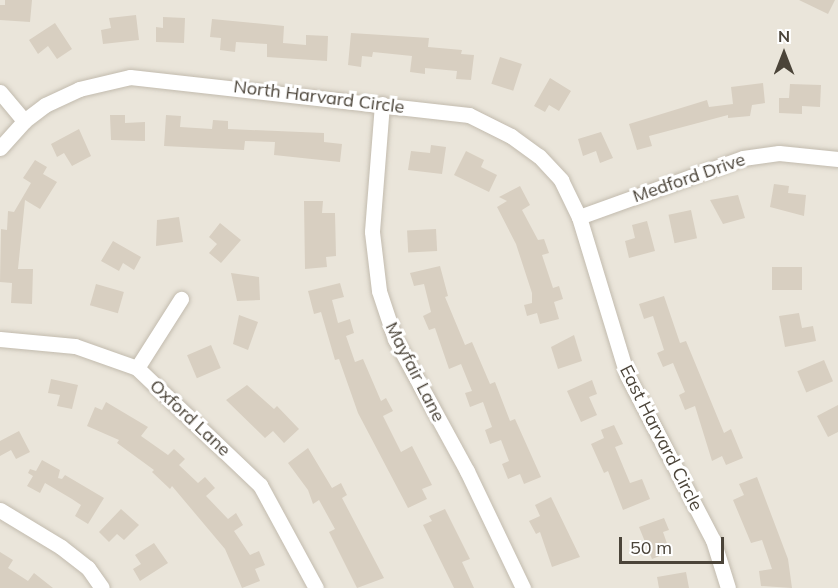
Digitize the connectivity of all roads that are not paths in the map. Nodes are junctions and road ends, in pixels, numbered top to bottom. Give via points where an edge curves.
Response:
1 (0, 92) edge
2 (382, 104) junction
3 (24, 121) junction
4 (0, 148) edge
5 (838, 159) edge
6 (579, 217) junction
7 (181, 299) dead end
8 (0, 339) edge
9 (137, 368) junction
10 (0, 510) edge
11 (102, 588) edge
12 (316, 588) edge
13 (523, 588) edge
14 (728, 588) edge

1 - 3 street
2 - 3 street, North Harvard Circle via 130,77 79,89
2 - 6 street, North Harvard Circle via 469,115 511,136 539,156 561,180
2 - 13 street, Mayfair Lane via 372,232 379,291 395,339 467,471
3 - 4 street, North Harvard Circle
5 - 6 street, Medford Drive via 779,153 743,158
6 - 14 street, East Harvard Circle via 627,375 712,540
7 - 9 street
8 - 9 street, Oxford Lane via 75,346
9 - 12 street, Oxford Lane via 260,484
10 - 11 street via 61,547 88,568

